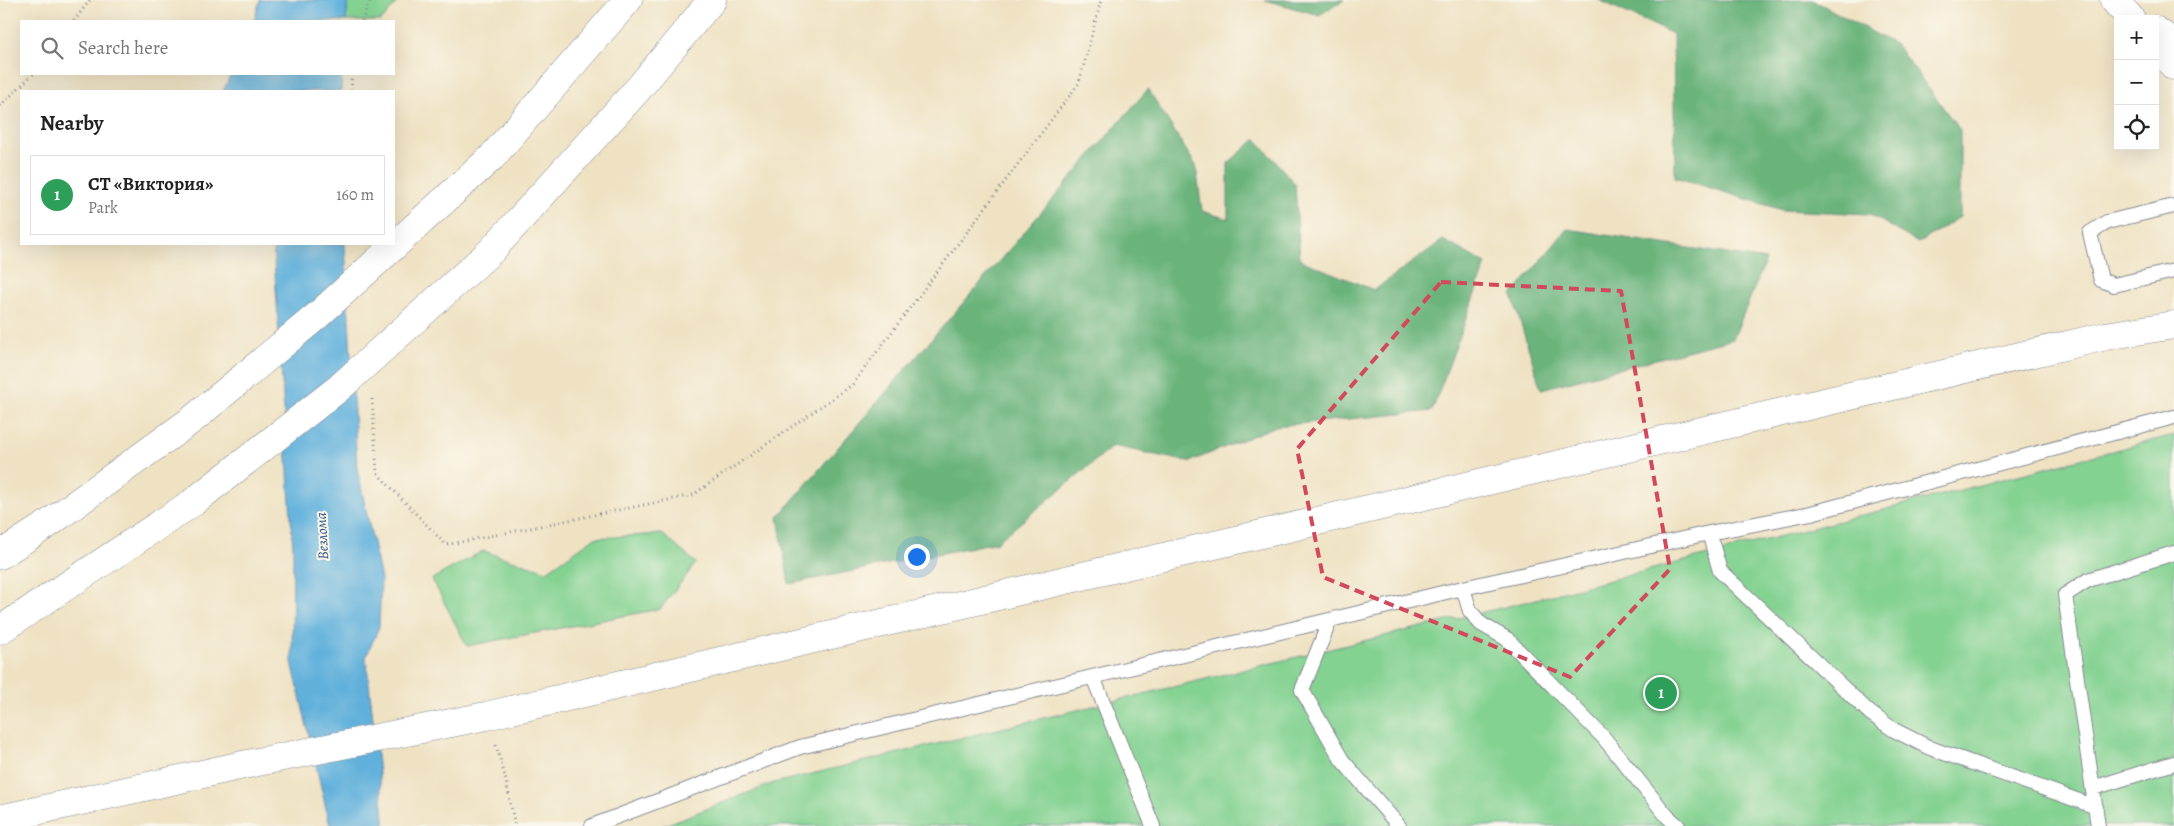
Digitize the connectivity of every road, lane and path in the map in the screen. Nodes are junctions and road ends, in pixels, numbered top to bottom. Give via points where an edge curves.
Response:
1 (90, 0) edge
2 (370, 0) edge
3 (628, 0) edge
4 (712, 0) edge
5 (1101, 0) edge
6 (2114, 0) edge
7 (2119, 0) edge
8 (2127, 15) edge
9 (2137, 15) edge
10 (75, 20) edge
11 (362, 20) edge
12 (2159, 33) edge
13 (2174, 43) edge
14 (2159, 50) edge
15 (2174, 66) edge
16 (32, 75) edge
17 (351, 75) edge
18 (352, 90) edge
19 (0, 106) edge
20 (2174, 206) edge
21 (2174, 271) edge
22 (2174, 325) edge
23 (372, 393) dead end
24 (2174, 417) edge
25 (1709, 533) junction
26 (2174, 553) edge
27 (0, 555) edge
28 (1463, 588) junction
29 (1330, 620) junction
30 (0, 630) edge
31 (1093, 677) junction
32 (2174, 763) edge
33 (505, 776) dead end
34 (2093, 788) junction
35 (2096, 807) junction
36 (0, 819) edge
37 (515, 826) edge
38 (592, 826) edge
39 (1153, 826) edge
40 (1399, 826) edge
41 (1678, 826) edge
42 (2098, 826) edge

1 - 10 path
2 - 11 path
3 - 27 street, bridge via 492,158 318,315 193,419
4 - 30 street, bridge via 639,88 491,251 339,388 192,503
5 - 23 path via 1079,82 852,386 693,495 446,545 377,473
6 - 8 street
7 - 9 street
12 - 13 street
14 - 15 street
16 - 19 path
17 - 18 path
20 - 21 lane via 2107,222 2090,233 2100,280 2114,285
22 - 36 street via 2087,341 486,716
24 - 25 lane via 1810,513
25 - 28 lane
25 - 35 lane via 1720,571 1870,713 1894,730 1930,748
26 - 34 lane via 2088,580 2065,595
28 - 29 lane
28 - 41 lane via 1470,611 1481,624 1507,639 1604,738
29 - 31 lane
29 - 40 lane via 1302,690 1342,760
31 - 38 lane via 800,747
31 - 39 lane
32 - 34 lane
33 - 37 path
34 - 35 lane
35 - 42 lane

